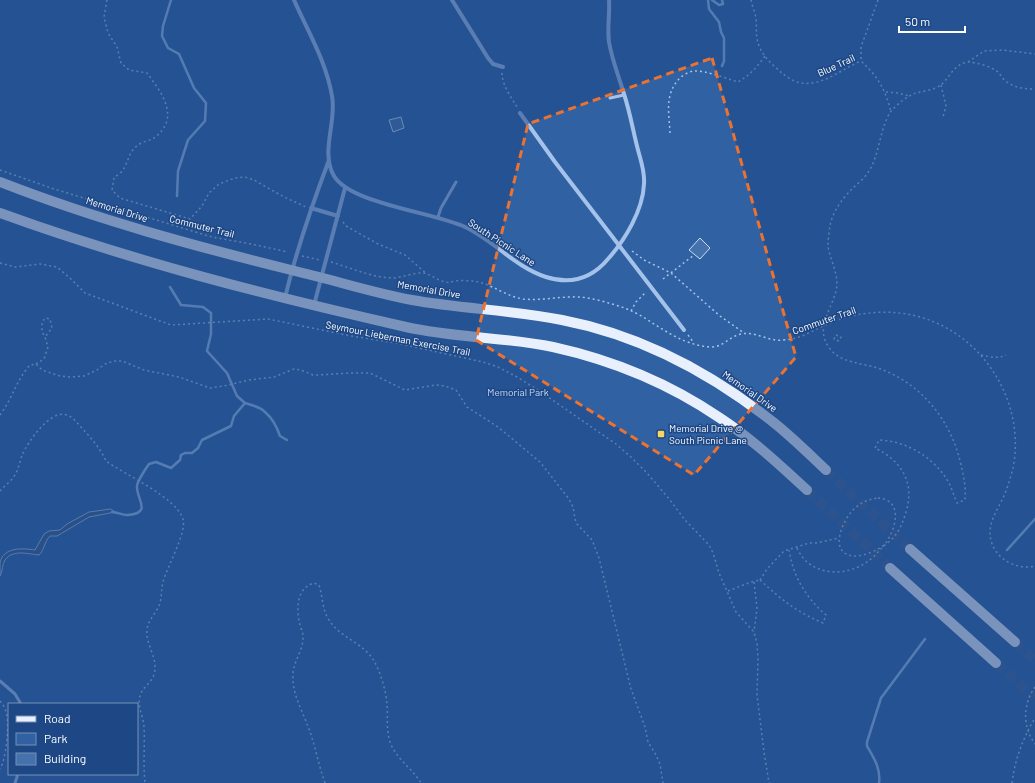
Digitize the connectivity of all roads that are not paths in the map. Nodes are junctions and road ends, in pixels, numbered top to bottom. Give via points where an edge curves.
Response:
1 (294, 0) edge
2 (452, 0) edge
3 (608, 0) edge
4 (503, 67) road end
5 (624, 95) junction
6 (610, 98) dead end
7 (520, 113) road end
8 (329, 160) junction
9 (0, 182) edge
10 (456, 182) dead end
11 (345, 188) junction
12 (311, 208) junction
13 (0, 213) edge
14 (338, 216) junction
15 (438, 217) junction
16 (621, 248) junction
17 (291, 270) junction
18 (322, 277) junction
19 (285, 298) junction
20 (314, 305) junction
21 (684, 330) road end
22 (826, 470) tunnel mouth
23 (807, 490) tunnel mouth
24 (910, 548) tunnel mouth
25 (890, 568) tunnel mouth
26 (1015, 642) tunnel mouth
27 (996, 662) tunnel mouth
28 (0, 681) edge
29 (20, 703) edge

1 - 8 street via 329,78 334,113
2 - 4 street via 488,58 493,64
3 - 5 street, South Picnic Lane via 608,41
5 - 6 lane
5 - 16 street, South Picnic Lane via 643,168 644,183 634,219
7 - 16 street
8 - 11 street via 334,176
8 - 12 street
9 - 17 main road, Memorial Drive via 45,200 130,226
10 - 15 lane
11 - 14 street
11 - 15 street, South Picnic Lane via 395,207
12 - 14 street
12 - 17 street
13 - 19 main road via 121,254
14 - 18 street
15 - 16 street, South Picnic Lane via 472,230 531,270 554,279 574,280 588,276
16 - 21 street
17 - 18 main road, Memorial Drive
17 - 19 street
18 - 20 street
18 - 22 main road, Memorial Drive via 411,300 560,319 647,346 687,365 726,388 775,423
19 - 20 main road
20 - 23 main road via 425,331 554,347 618,366 667,387 720,418 761,449
24 - 26 main road
25 - 27 main road
28 - 29 lane via 15,694

